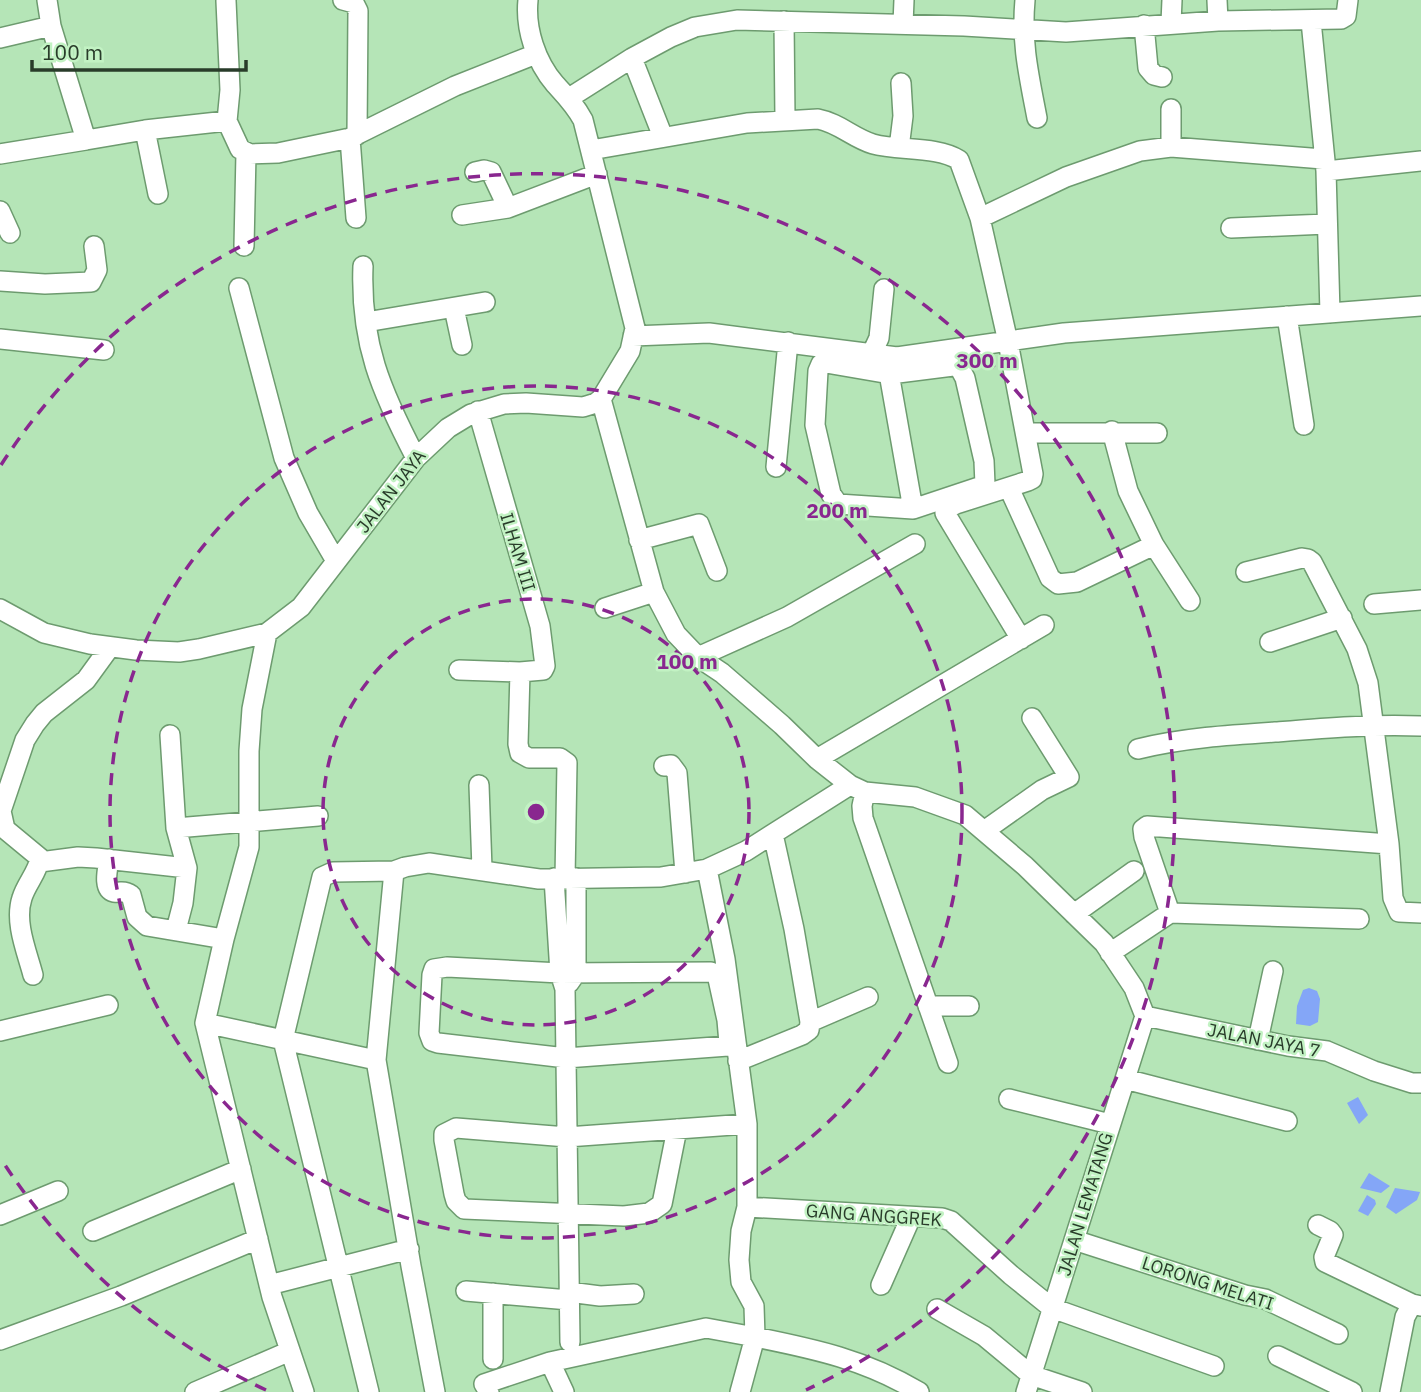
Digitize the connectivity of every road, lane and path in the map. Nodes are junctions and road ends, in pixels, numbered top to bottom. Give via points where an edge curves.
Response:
1 (47, 0) edge
2 (226, 0) edge
3 (233, 0) edge
4 (343, 0) edge
5 (528, 0) edge
6 (736, 0) edge
7 (904, 0) edge
8 (1026, 0) edge
9 (1172, 0) edge
10 (1217, 0) edge
11 (1348, 0) edge
12 (737, 20) junction
13 (1311, 20) junction
14 (784, 21) junction
15 (1218, 21) junction
16 (1171, 23) junction
17 (903, 24) junction
18 (1144, 24) junction
19 (51, 26) junction
20 (1023, 28) junction
21 (0, 38) edge
22 (536, 54) junction
23 (632, 58) junction
24 (1162, 76) dead end
25 (901, 83) dead end
26 (569, 98) junction
27 (1171, 108) dead end
28 (1037, 118) dead end
29 (785, 120) junction
30 (228, 121) junction
31 (145, 130) junction
32 (354, 136) junction
33 (663, 137) junction
34 (86, 140) junction
35 (1171, 147) junction
36 (899, 148) junction
37 (591, 150) junction
38 (246, 153) junction
39 (0, 154) edge
40 (1421, 161) edge
41 (1324, 165) junction
42 (475, 172) dead end
43 (597, 174) junction
44 (158, 194) dead end
45 (508, 208) junction
46 (0, 211) edge
47 (462, 215) dead end
48 (356, 218) dead end
49 (980, 218) junction
50 (1327, 224) junction
51 (1231, 228) dead end
52 (10, 233) dead end
53 (94, 246) dead end
54 (244, 246) dead end
55 (363, 266) dead end
56 (0, 281) edge
57 (239, 289) dead end
58 (884, 289) dead end
59 (485, 302) dead end
60 (1421, 306) edge
61 (454, 308) junction
62 (1330, 313) junction
63 (1287, 316) junction
64 (366, 322) junction
65 (633, 336) junction
66 (0, 339) edge
67 (788, 342) junction
68 (1008, 342) junction
69 (462, 345) dead end
70 (104, 351) dead end
71 (883, 361) junction
72 (601, 399) junction
73 (478, 411) junction
74 (1304, 425) dead end
75 (1112, 431) junction
76 (1026, 433) junction
77 (1157, 433) dead end
78 (416, 458) junction
79 (776, 467) dead end
80 (1009, 488) junction
81 (913, 509) junction
82 (639, 540) junction
83 (915, 544) dead end
84 (1154, 545) junction
85 (336, 561) junction
86 (717, 571) dead end
87 (1246, 572) dead end
88 (654, 592) junction
89 (1421, 600) edge
90 (1190, 601) dead end
91 (1374, 604) dead end
92 (0, 608) edge
93 (605, 608) dead end
94 (1342, 618) junction
95 (1044, 625) dead end
96 (267, 633) junction
97 (1021, 639) junction
98 (1270, 642) dead end
99 (110, 647) junction
100 (698, 657) junction
101 (459, 670) dead end
102 (520, 673) junction
103 (1032, 718) dead end
104 (1375, 724) junction
105 (1421, 726) edge
106 (170, 735) dead end
107 (1138, 749) dead end
108 (817, 759) junction
109 (664, 766) dead end
110 (478, 785) dead end
111 (857, 788) junction
112 (0, 811) edge
113 (318, 817) dead end
114 (249, 822) junction
115 (177, 828) junction
116 (984, 831) junction
117 (773, 834) junction
118 (1389, 844) junction
119 (109, 859) junction
120 (40, 862) junction
121 (187, 868) junction
122 (482, 869) junction
123 (707, 869) junction
124 (1134, 870) dead end
125 (394, 871) junction
126 (685, 873) junction
127 (565, 878) junction
128 (1170, 913) junction
129 (1421, 913) edge
130 (1074, 914) junction
131 (1359, 919) dead end
132 (176, 930) junction
133 (224, 939) junction
134 (1110, 953) junction
135 (1273, 971) dead end
136 (33, 975) dead end
137 (567, 978) junction
138 (868, 997) dead end
139 (108, 1006) dead end
140 (928, 1006) junction
141 (970, 1006) dead end
142 (1145, 1016) junction
143 (810, 1022) junction
144 (205, 1023) junction
145 (0, 1031) edge
146 (283, 1040) junction
147 (1258, 1040) junction
148 (566, 1058) junction
149 (376, 1060) junction
150 (738, 1061) junction
151 (948, 1063) dead end
152 (1125, 1079) junction
153 (1421, 1083) edge
154 (1009, 1099) dead end
155 (1287, 1121) dead end
156 (747, 1124) junction
157 (1110, 1124) junction
158 (677, 1129) junction
159 (567, 1137) junction
160 (241, 1169) junction
161 (58, 1191) dead end
162 (747, 1207) junction
163 (568, 1212) junction
164 (0, 1216) edge
165 (911, 1217) junction
166 (1318, 1225) dead end
167 (93, 1231) dead end
168 (258, 1239) junction
169 (1074, 1240) junction
170 (409, 1249) junction
171 (337, 1268) junction
172 (269, 1285) junction
173 (881, 1285) dead end
174 (466, 1291) dead end
175 (493, 1293) junction
176 (634, 1294) dead end
177 (569, 1296) junction
178 (1416, 1305) edge
179 (1052, 1308) junction
180 (937, 1309) dead end
181 (1338, 1334) dead end
182 (755, 1337) junction
183 (0, 1340) edge
184 (570, 1342) dead end
185 (290, 1351) junction
186 (1278, 1356) dead end
187 (493, 1359) dead end
188 (550, 1362) junction
189 (1214, 1366) dead end
190 (1029, 1384) edge
191 (302, 1387) edge
192 (195, 1392) edge
193 (369, 1392) edge
194 (435, 1392) edge
195 (489, 1392) edge
196 (564, 1392) edge
197 (740, 1392) edge
198 (919, 1392) edge
199 (1082, 1392) edge
200 (1352, 1392) edge
201 (1390, 1392) edge

1 - 19 street
2 - 3 street
2 - 30 street
4 - 32 street via 354,3 358,11
5 - 22 street via 529,32
6 - 12 street
7 - 17 street
8 - 20 street
9 - 16 street
10 - 15 street
11 - 13 street via 1345,18
12 - 14 street
12 - 23 street via 695,27
13 - 15 street
13 - 41 street
14 - 17 street
14 - 29 street
15 - 16 street
16 - 18 street
17 - 20 street
18 - 20 street via 1066,32
18 - 24 street via 1148,68
19 - 21 street
19 - 34 street
20 - 28 street
22 - 26 street
22 - 32 street via 455,86
23 - 26 street
23 - 33 street
25 - 36 street
26 - 37 street via 583,120
27 - 35 street
29 - 33 street
29 - 36 street via 828,121 872,144
30 - 31 street
30 - 38 street
31 - 34 street
31 - 44 street
32 - 38 street via 278,153
32 - 48 street
33 - 37 street
34 - 39 street
35 - 41 street
35 - 49 street via 1140,151 1066,177
36 - 49 street via 959,160
37 - 43 street
38 - 54 street
40 - 41 street
41 - 50 street
42 - 45 street via 491,172
43 - 45 street
43 - 65 street via 635,328
45 - 47 street
46 - 52 street
49 - 68 street
50 - 51 street
50 - 62 street
53 - 56 street via 97,270 91,282
55 - 64 street
57 - 85 street via 284,458
58 - 71 street via 879,338
59 - 61 street
60 - 62 street
61 - 64 street
61 - 69 street
62 - 63 street
63 - 68 street via 1127,327
63 - 74 street
64 - 78 street via 374,369
65 - 67 street via 709,333
65 - 72 street via 630,351
66 - 70 street
67 - 71 street
67 - 79 street
68 - 71 street
68 - 76 street
71 - 81 street
71 - 81 street via 959,367 984,461 985,485
71 - 81 street via 821,364 814,404 818,445 838,504
72 - 73 street, JALAN JAYA via 583,407 514,402
72 - 82 street
73 - 78 street, JALAN JAYA via 447,428
73 - 102 street, ILHAM III via 545,652 543,670
75 - 76 street
75 - 77 street
75 - 84 street via 1128,492
76 - 80 street via 1032,479
78 - 85 street, JALAN JAYA
80 - 84 street via 1049,578 1058,584 1077,582
80 - 97 street via 956,504 946,513
82 - 86 street via 699,524
82 - 88 street
83 - 100 street via 787,617
84 - 90 street
85 - 96 street, JALAN JAYA via 301,607
87 - 94 street via 1307,558
88 - 93 street
88 - 100 street via 676,634
89 - 91 street
92 - 99 street, JALAN JAYA via 44,633
94 - 98 street
94 - 104 street via 1368,683
95 - 97 street
96 - 99 street, JALAN JAYA via 179,652
96 - 114 street via 252,709
97 - 108 street
99 - 112 street via 86,680 35,724
100 - 108 street
101 - 102 street
102 - 127 street via 520,753 566,763
103 - 116 street via 1069,777 1042,790
104 - 105 street
104 - 107 street via 1167,742
104 - 118 street
106 - 115 street
108 - 111 street
109 - 126 street via 671,765 677,773
110 - 122 street
111 - 116 street via 915,797 965,815
111 - 117 street
111 - 140 street via 863,818
112 - 120 street via 5,829 37,853
113 - 114 street
114 - 115 street
114 - 133 street via 248,847
115 - 121 street
116 - 130 street
117 - 123 street
117 - 143 street
118 - 128 street via 1147,826 1144,837
118 - 129 street via 1395,906 1404,913
119 - 120 street
119 - 121 street
119 - 132 street via 106,882 110,890 131,895 137,917 146,926
120 - 136 street via 19,908
121 - 132 street
122 - 125 street via 429,863
122 - 127 street via 539,879
123 - 126 street
123 - 150 street
124 - 130 street
125 - 146 street via 333,872 322,877
125 - 149 street
126 - 127 street
127 - 137 street
128 - 131 street
128 - 134 street
130 - 134 street
132 - 133 street
133 - 144 street
134 - 142 street via 1134,988
135 - 147 street
137 - 148 street
137 - 148 street via 460,967 434,969 429,1033 432,1041 451,1046
137 - 148 street via 716,974 729,1043
138 - 143 street
139 - 145 street
140 - 141 street
140 - 151 street
142 - 147 street, JALAN JAYA 7
142 - 152 street, JALAN LEMATANG
143 - 150 street via 802,1035
144 - 146 street
144 - 160 street
146 - 149 street
146 - 171 street
147 - 153 street, JALAN JAYA 7 via 1327,1051 1374,1072
148 - 159 street
149 - 170 street
150 - 156 street
152 - 155 street
152 - 157 street, JALAN LEMATANG
154 - 157 street
156 - 158 street
156 - 162 street
157 - 169 street, JALAN LEMATANG
158 - 159 street
158 - 163 street via 658,1208 624,1216
159 - 163 street
159 - 163 street via 456,1128 444,1134 443,1140 456,1201 464,1209
160 - 167 street
160 - 168 street
161 - 164 street
162 - 165 street, GANG ANGGREK
162 - 182 street via 740,1268 741,1282 754,1306
163 - 177 street
165 - 173 street
165 - 179 street, GANG ANGGREK via 942,1218 957,1225
166 - 178 street via 1333,1236 1325,1262
168 - 172 street
168 - 183 street
169 - 179 street, JALAN LEMATANG
169 - 181 street, LORONG MELATI via 1265,1299
170 - 171 street
170 - 194 street
171 - 172 street
171 - 193 street
172 - 185 street
174 - 175 street
175 - 177 street
175 - 187 street
176 - 177 street
177 - 184 street
178 - 201 street via 1405,1317
179 - 189 street, GANG ANGGREK
179 - 190 street, JALAN LEMATANG
180 - 190 street via 984,1336
182 - 188 street via 706,1328
182 - 197 street
182 - 198 street via 830,1352
185 - 191 street
185 - 192 street
186 - 200 street
188 - 195 street via 484,1384
188 - 196 street
190 - 199 street

